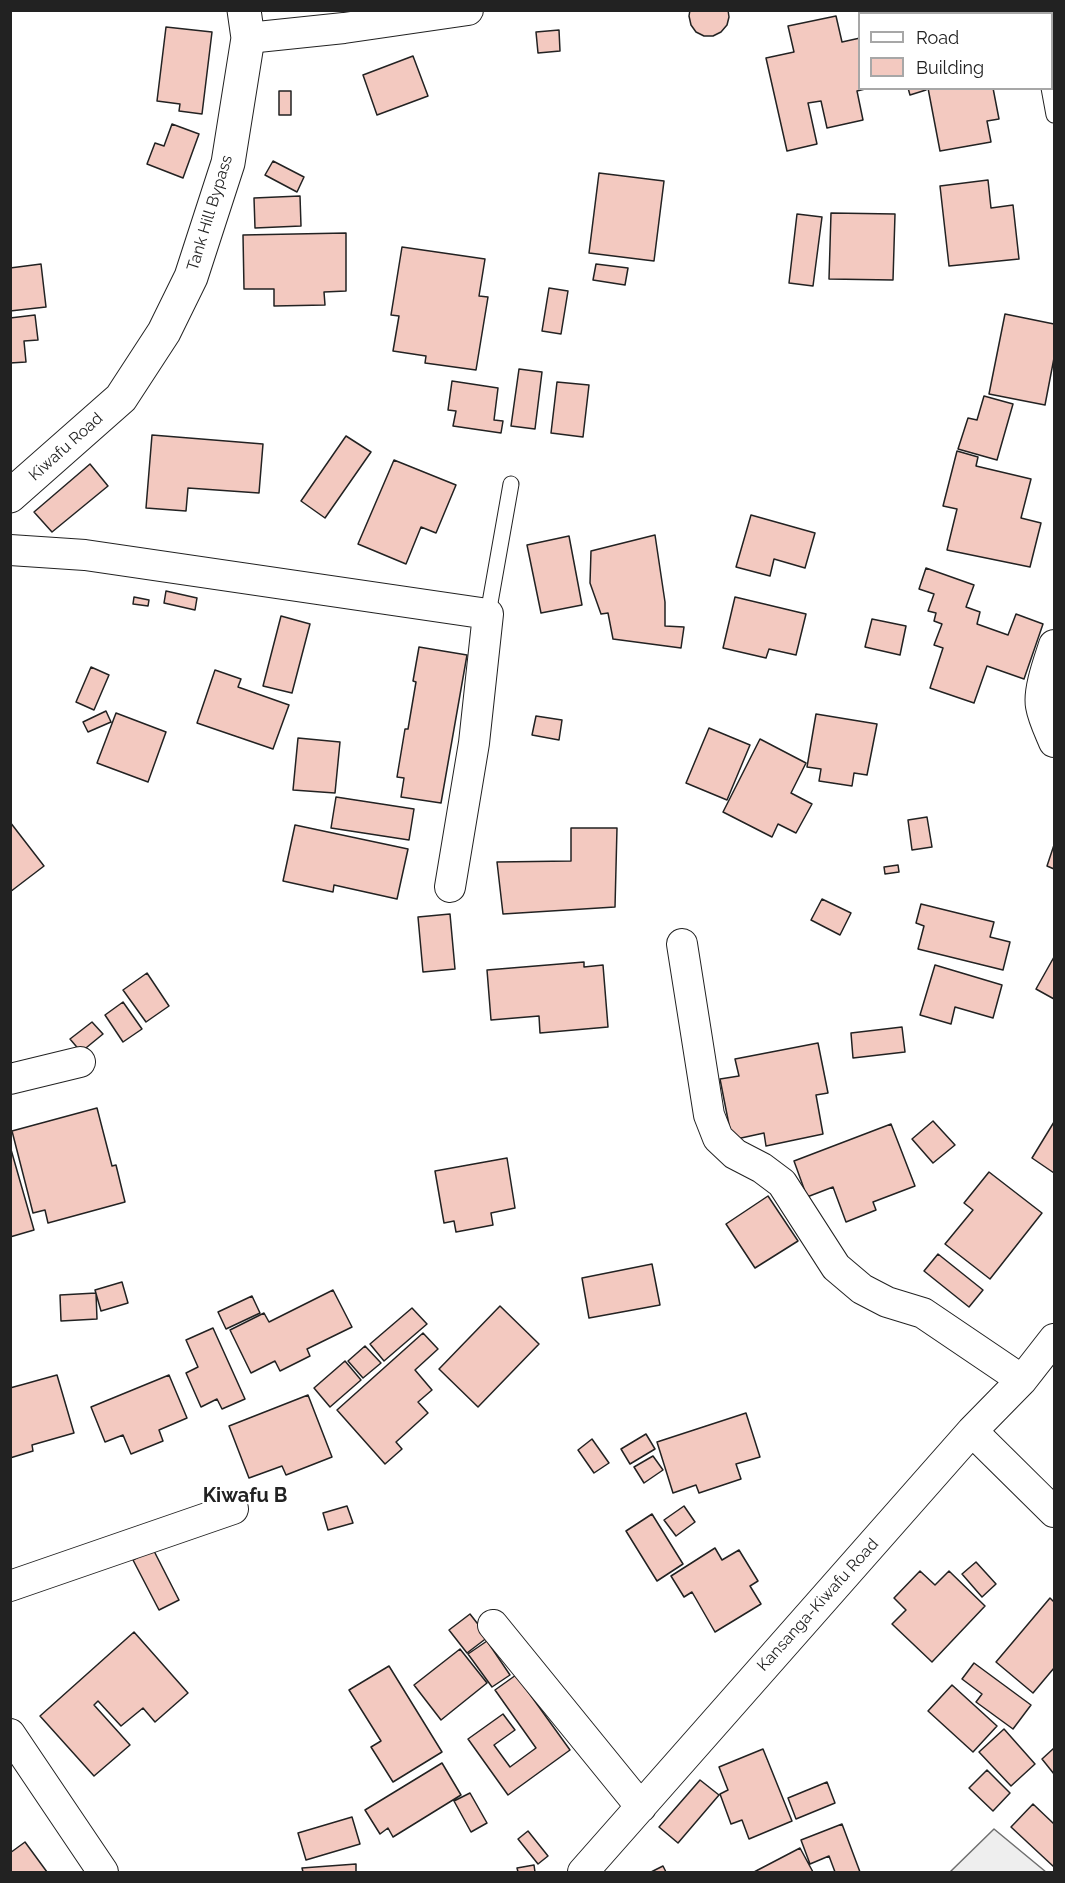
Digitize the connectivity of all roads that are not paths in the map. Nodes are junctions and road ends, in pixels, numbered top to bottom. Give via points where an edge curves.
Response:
1 (468, 10) edge
2 (246, 24) edge
3 (1049, 90) edge
4 (1054, 115) edge
5 (121, 398) joint
6 (511, 484) dead end
7 (10, 496) edge
8 (10, 550) edge
9 (488, 614) junction
10 (1054, 645) edge
11 (1054, 742) edge
12 (450, 887) dead end
13 (682, 944) dead end
14 (80, 1062) dead end
15 (10, 1079) edge
16 (1054, 1339) edge
17 (1022, 1380) junction
18 (972, 1431) junction
19 (233, 1509) dead end
20 (1054, 1512) edge
21 (10, 1586) edge
22 (493, 1625) dead end
23 (10, 1734) edge
24 (641, 1807) junction
25 (103, 1872) edge
26 (583, 1872) edge

1 - 2 street via 344,28
2 - 5 street, Tank Hill Bypass via 228,163 191,277 164,332
3 - 4 lane
5 - 7 street, Kiwafu Road
6 - 9 lane
8 - 9 street via 85,555
9 - 12 street via 474,743
10 - 11 street via 1040,704
13 - 17 street via 709,1115 718,1138 735,1154 782,1183 836,1267 862,1289 923,1313
14 - 15 street
16 - 17 street, Kansanga-Kiwafu Road
17 - 18 street, Kansanga-Kiwafu Road
18 - 20 street
18 - 24 street, Kansanga-Kiwafu Road
19 - 21 street
22 - 24 street
23 - 25 street
24 - 26 street, Kansanga-Kiwafu Road

